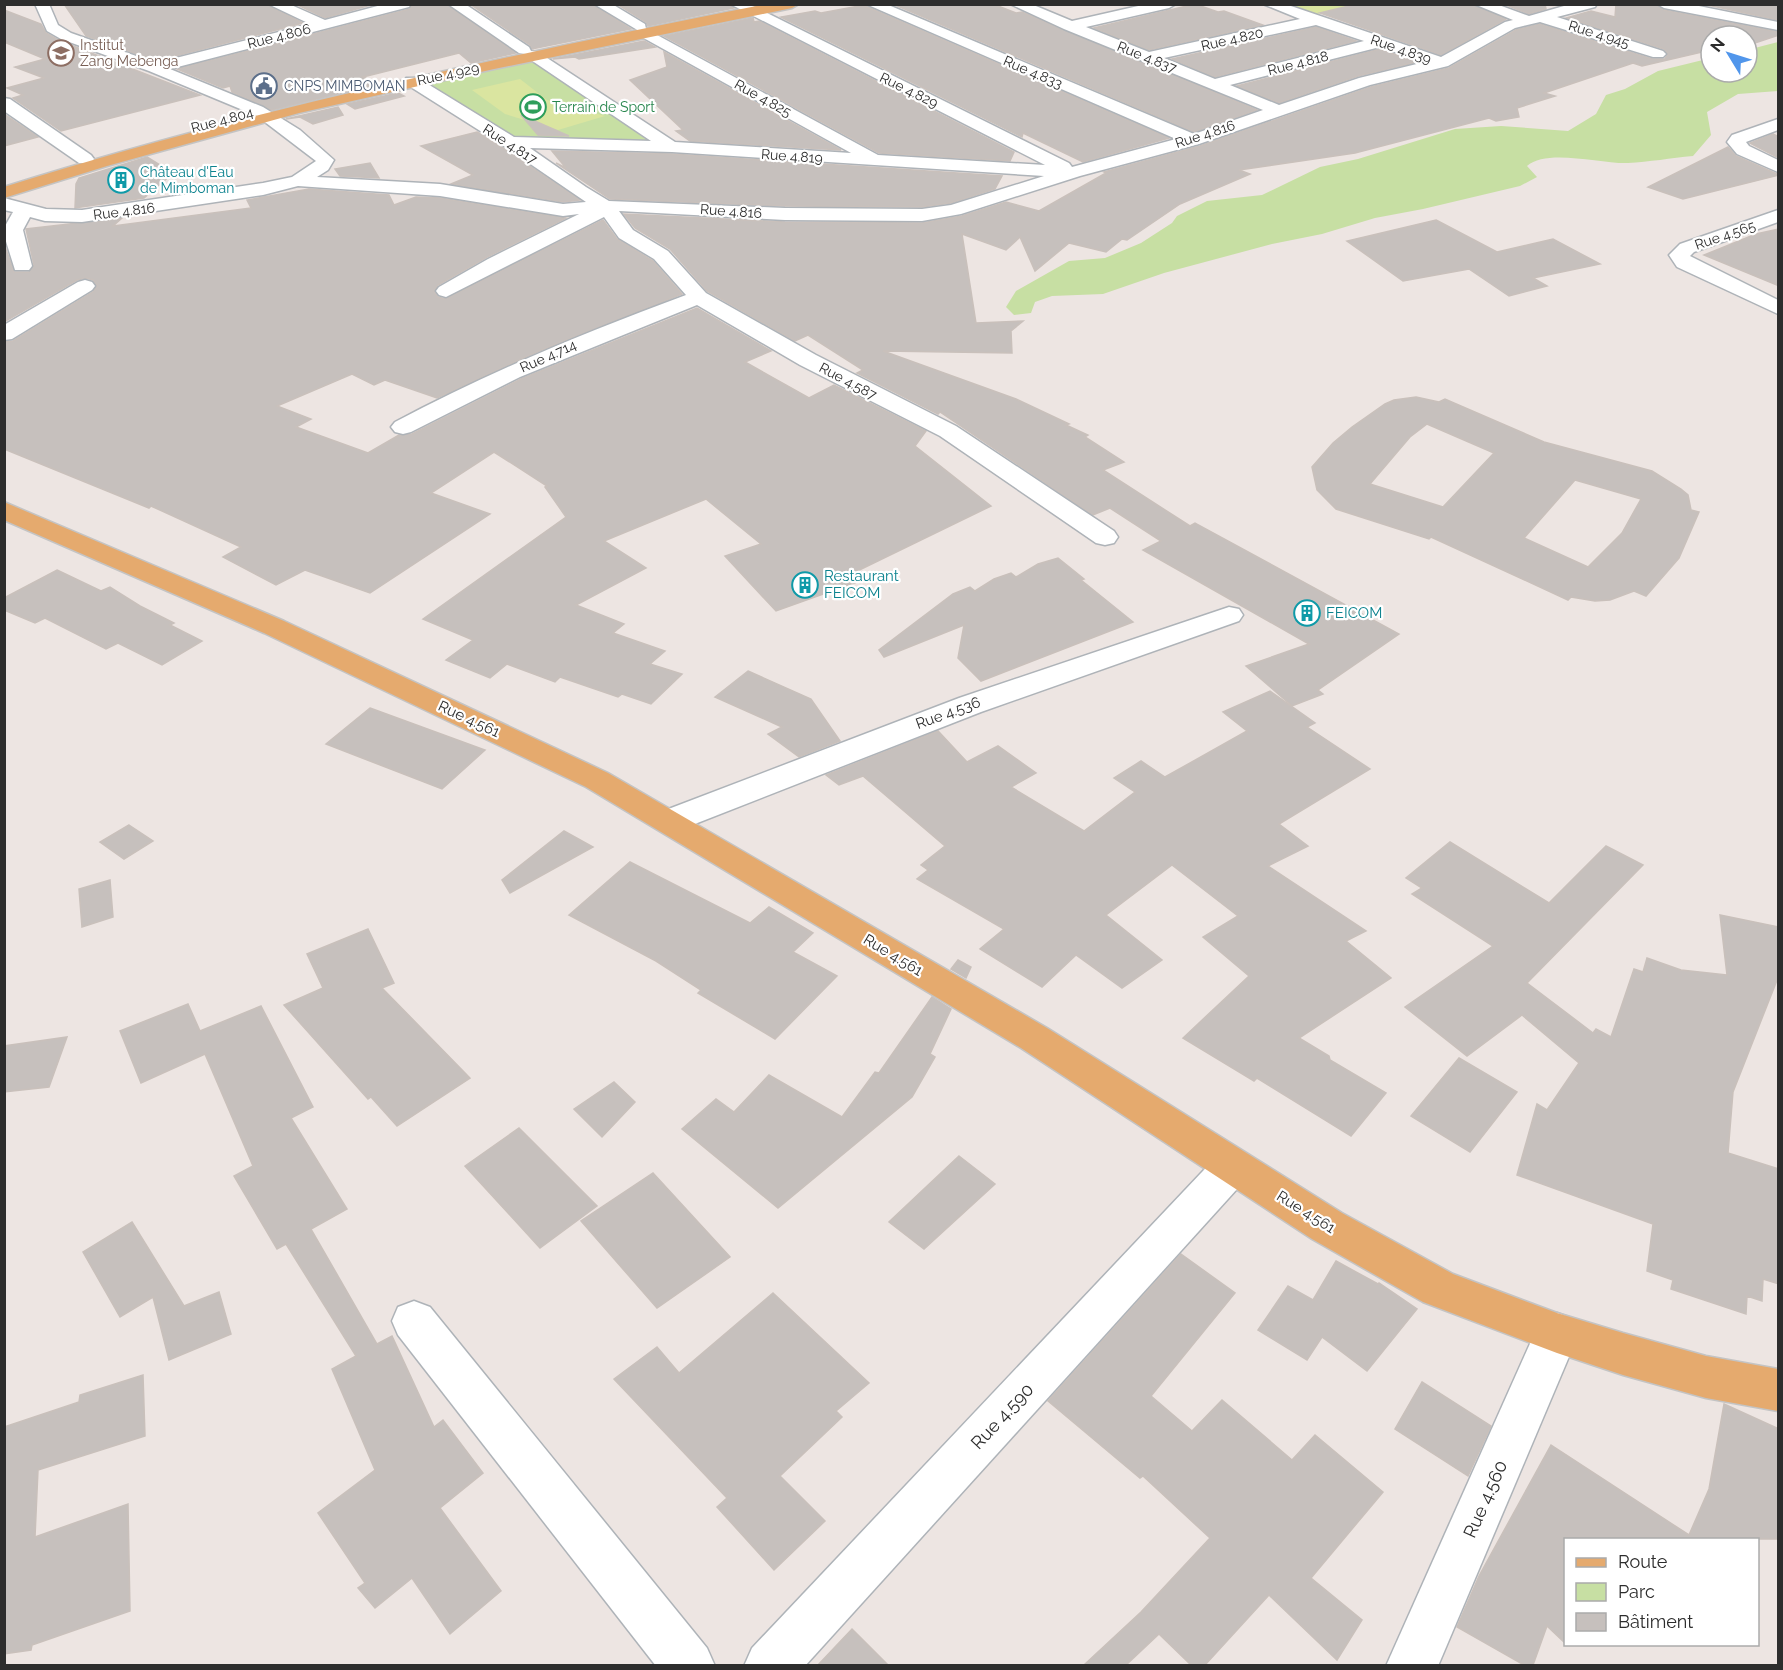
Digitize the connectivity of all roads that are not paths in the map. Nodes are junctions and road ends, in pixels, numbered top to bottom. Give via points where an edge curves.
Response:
1 (42, 4) edge
2 (275, 4) edge
3 (404, 4) edge
4 (455, 4) edge
5 (601, 4) edge
6 (792, 4) edge
7 (873, 4) edge
8 (1017, 4) edge
9 (1169, 4) edge
10 (1270, 4) edge
11 (1481, 4) edge
12 (1590, 4) edge
13 (1664, 4) edge
14 (749, 7) edge
15 (1532, 18) junction
16 (1316, 20) junction
17 (325, 25) junction
18 (1069, 26) junction
19 (1779, 26) edge
20 (643, 30) junction
21 (1380, 42) junction
22 (529, 52) junction
23 (1658, 54) dead end
24 (1148, 57) junction
25 (1442, 63) junction
26 (155, 68) junction
27 (412, 81) junction
28 (1215, 84) junction
29 (4, 103) edge
30 (1277, 110) junction
31 (261, 113) junction
32 (1779, 124) edge
33 (1193, 140) junction
34 (510, 142) junction
35 (672, 147) junction
36 (85, 159) junction
37 (880, 162) junction
38 (1779, 167) edge
39 (1074, 172) junction
40 (298, 181) junction
41 (4, 185) edge
42 (4, 193) edge
43 (4, 204) edge
44 (607, 208) junction
45 (24, 210) junction
46 (1779, 216) edge
47 (22, 266) dead end
48 (85, 286) dead end
49 (446, 291) dead end
50 (699, 297) junction
51 (1779, 308) edge
52 (4, 334) edge
53 (403, 427) dead end
54 (4, 510) edge
55 (1105, 537) dead end
56 (1228, 615) dead end
57 (670, 821) junction
58 (1233, 1166) junction
59 (414, 1321) dead end
60 (1557, 1333) junction
61 (1779, 1390) edge
62 (689, 1665) edge
63 (770, 1665) edge
64 (1412, 1665) edge

1 - 26 street via 57,32
2 - 17 street
3 - 17 street, Rue 4.806
4 - 22 street
5 - 20 street, Rue 4.825
6 - 14 main road, Rue 4.929
7 - 33 street, Rue 4.833
8 - 18 street, Rue 4.837
9 - 18 street
10 - 16 street, Rue 4.839
11 - 15 street, Rue 4.945
12 - 15 street, Rue 4.839
13 - 19 street
14 - 20 main road, Rue 4.929
14 - 39 street, Rue 4.829
15 - 23 street, Rue 4.945
15 - 25 street, Rue 4.839 via 1510,25
16 - 21 street, Rue 4.839
16 - 24 street, Rue 4.820
17 - 26 street, Rue 4.806
18 - 24 street, Rue 4.837
20 - 22 main road, Rue 4.929
20 - 37 street, Rue 4.825
21 - 25 street, Rue 4.839
21 - 28 street, Rue 4.818
22 - 27 main road, Rue 4.929
22 - 31 main road, Rue 4.804
22 - 35 street
24 - 28 street, Rue 4.837
25 - 30 street, Rue 4.816 via 1365,81
26 - 31 street
27 - 31 main road, Rue 4.929
27 - 34 street, Rue 4.817
28 - 30 street, Rue 4.837
29 - 36 street
30 - 33 street, Rue 4.816
31 - 36 main road, Rue 4.804
31 - 40 street via 325,160
31 - 42 main road, Rue 4.929
32 - 38 street via 1738,139 1736,146
33 - 39 street, Rue 4.816
34 - 35 street, Rue 4.819
34 - 44 street, Rue 4.817
35 - 37 street, Rue 4.819
36 - 41 main road, Rue 4.804
37 - 39 street, Rue 4.819
39 - 44 street, Rue 4.816 via 954,210 922,215 785,214 623,205
40 - 44 street, Rue 4.816 via 440,190 563,210
40 - 45 street, Rue 4.816 via 82,216
43 - 45 street, Rue 4.816
44 - 49 street
44 - 50 street, Rue 4.587 via 626,234 662,255
45 - 47 street via 13,230
46 - 51 street, Rue 4.565 via 1687,248 1679,255 1684,262
48 - 52 street
50 - 53 street, Rue 4.714 via 566,348
50 - 55 street, Rue 4.587 via 818,365 948,432
54 - 57 main road, Rue 4.561 via 274,627 597,780
56 - 57 street, Rue 4.536 via 970,705
57 - 58 main road, Rue 4.561 via 1034,1038
58 - 60 main road, Rue 4.561 via 1327,1226 1438,1288
58 - 63 street, Rue 4.590
59 - 62 street
60 - 61 main road, Rue 4.561 via 1706,1377
60 - 64 street, Rue 4.560

